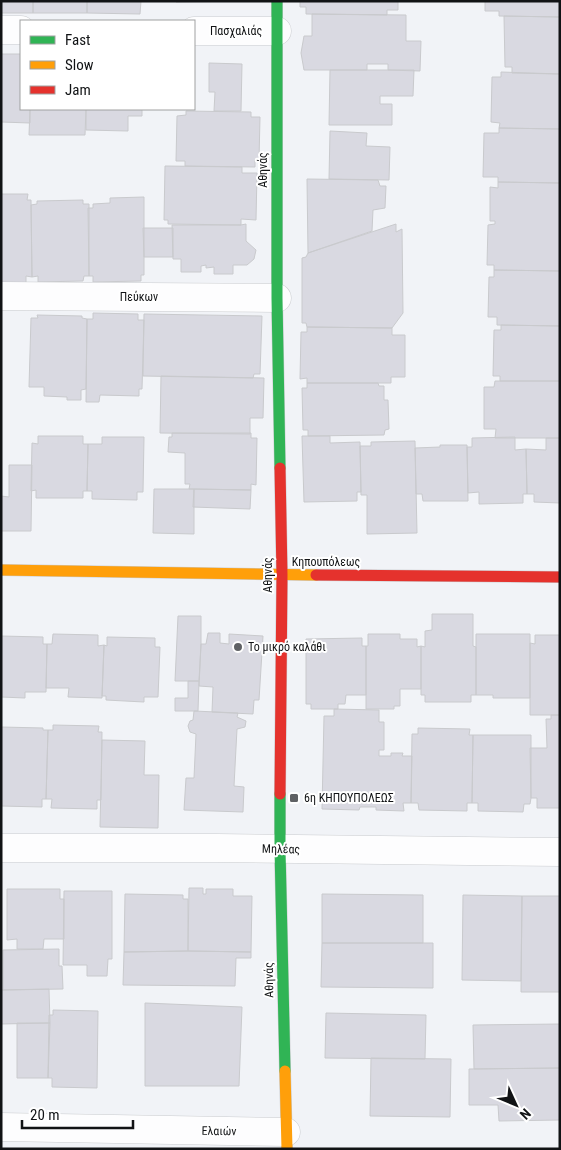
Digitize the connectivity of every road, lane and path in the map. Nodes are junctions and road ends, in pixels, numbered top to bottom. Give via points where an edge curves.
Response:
1 (277, 1) edge
2 (1, 30) edge
3 (20, 30) edge
4 (195, 31) edge
5 (277, 31) junction
6 (1, 296) edge
7 (277, 298) junction
8 (1, 570) edge
9 (282, 576) junction
10 (560, 577) edge
11 (1, 848) edge
12 (280, 849) junction
13 (560, 852) edge
14 (1, 1127) edge
15 (286, 1140) edge

1 - 5 street, Αθηνάς
2 - 3 street
4 - 5 street, Πασχαλιάς
5 - 7 street, Αθηνάς
6 - 7 street, Πεύκων
7 - 9 street, Αθηνάς
8 - 9 street, Κηπουπόλεως
9 - 10 street, Κηπουπόλεως
9 - 12 street, Αθηνάς
11 - 12 street, Μηλέας
12 - 13 street, Μηλέας
12 - 15 street, Αθηνάς
14 - 15 street, Ελαιών

